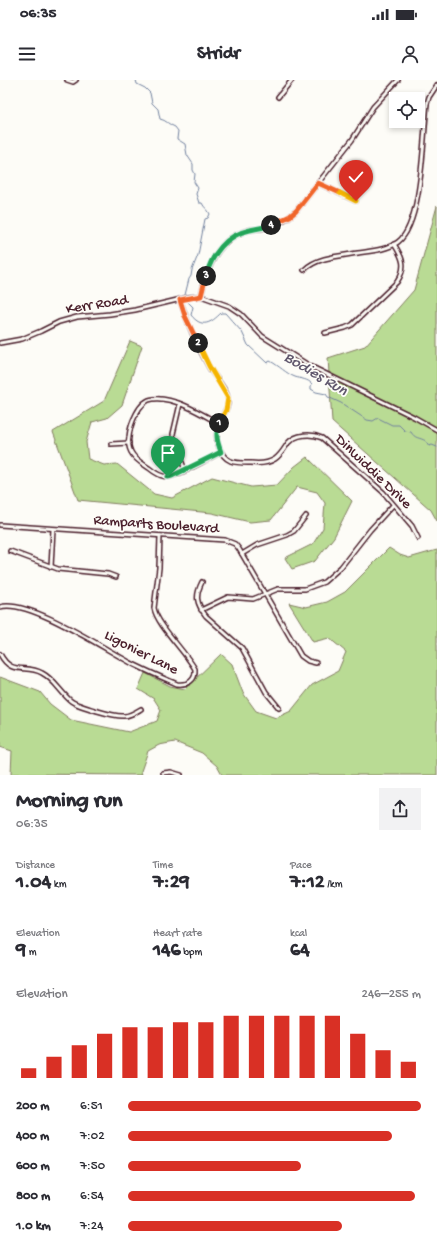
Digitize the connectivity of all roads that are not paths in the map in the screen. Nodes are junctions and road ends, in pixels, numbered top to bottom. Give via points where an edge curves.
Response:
1 (67, 80) edge
2 (76, 80) edge
3 (292, 80) edge
4 (398, 80) edge
5 (437, 84) edge
6 (278, 97) dead end
7 (318, 183) junction
8 (356, 201) dead end
9 (394, 244) junction
10 (304, 270) dead end
11 (201, 296) junction
12 (180, 300) junction
13 (326, 333) dead end
14 (0, 343) edge
15 (180, 404) junction
16 (218, 423) junction
17 (437, 430) edge
18 (129, 443) junction
19 (111, 444) dead end
20 (221, 452) junction
21 (185, 470) junction
22 (393, 505) junction
23 (306, 516) dead end
24 (0, 525) edge
25 (53, 529) junction
26 (160, 536) junction
27 (418, 538) dead end
28 (10, 551) dead end
29 (242, 554) junction
30 (51, 567) junction
31 (116, 577) dead end
32 (202, 582) dead end
33 (266, 593) junction
34 (0, 607) edge
35 (201, 610) junction
36 (0, 654) edge
37 (316, 663) dead end
38 (279, 708) dead end
39 (141, 710) dead end
40 (163, 773) dead end
41 (181, 775) edge

1 - 2 street
3 - 6 street
4 - 7 street via 373,107 352,140
5 - 9 street via 427,104 423,160 412,221 405,234
7 - 8 street
7 - 11 street via 290,216 263,228 243,232 220,246 207,272
9 - 10 street via 379,250 321,260
9 - 13 street via 401,255 403,266 397,282 352,325
11 - 12 street, Kerr Road
11 - 17 street via 229,306 241,314 262,336 310,366
12 - 14 street, Kerr Road via 110,314 76,316 22,339
12 - 16 street via 209,366 226,394 227,405
15 - 16 street
15 - 18 street via 153,398 143,403 130,432
15 - 21 street via 173,434
16 - 20 street via 216,431
18 - 19 street
18 - 21 street via 136,459 157,474 172,476
20 - 21 street
20 - 22 street, Dinwiddie Drive via 230,461 237,463 267,463 279,456 296,438 302,435 316,435 370,480
22 - 27 street, Dinwiddie Drive via 412,526
22 - 33 street via 324,582 305,589 278,589
23 - 29 street via 294,531 257,545
24 - 25 street, Ramparts Boulevard
25 - 26 street, Ramparts Boulevard
25 - 30 street
26 - 29 street, Ramparts Boulevard via 225,540 235,544
26 - 34 street, Ligonier Lane via 154,608 160,622 195,669 192,681 184,685 135,665 83,635 41,615 16,606
28 - 30 street
29 - 33 street, Ramparts Boulevard
30 - 31 street
32 - 35 street via 197,600
33 - 35 street via 253,599 228,597
33 - 37 street, Ramparts Boulevard via 301,656
35 - 38 street via 242,648 266,692
36 - 39 street via 6,663 13,667 37,670 45,674 76,704 123,716
40 - 41 street

